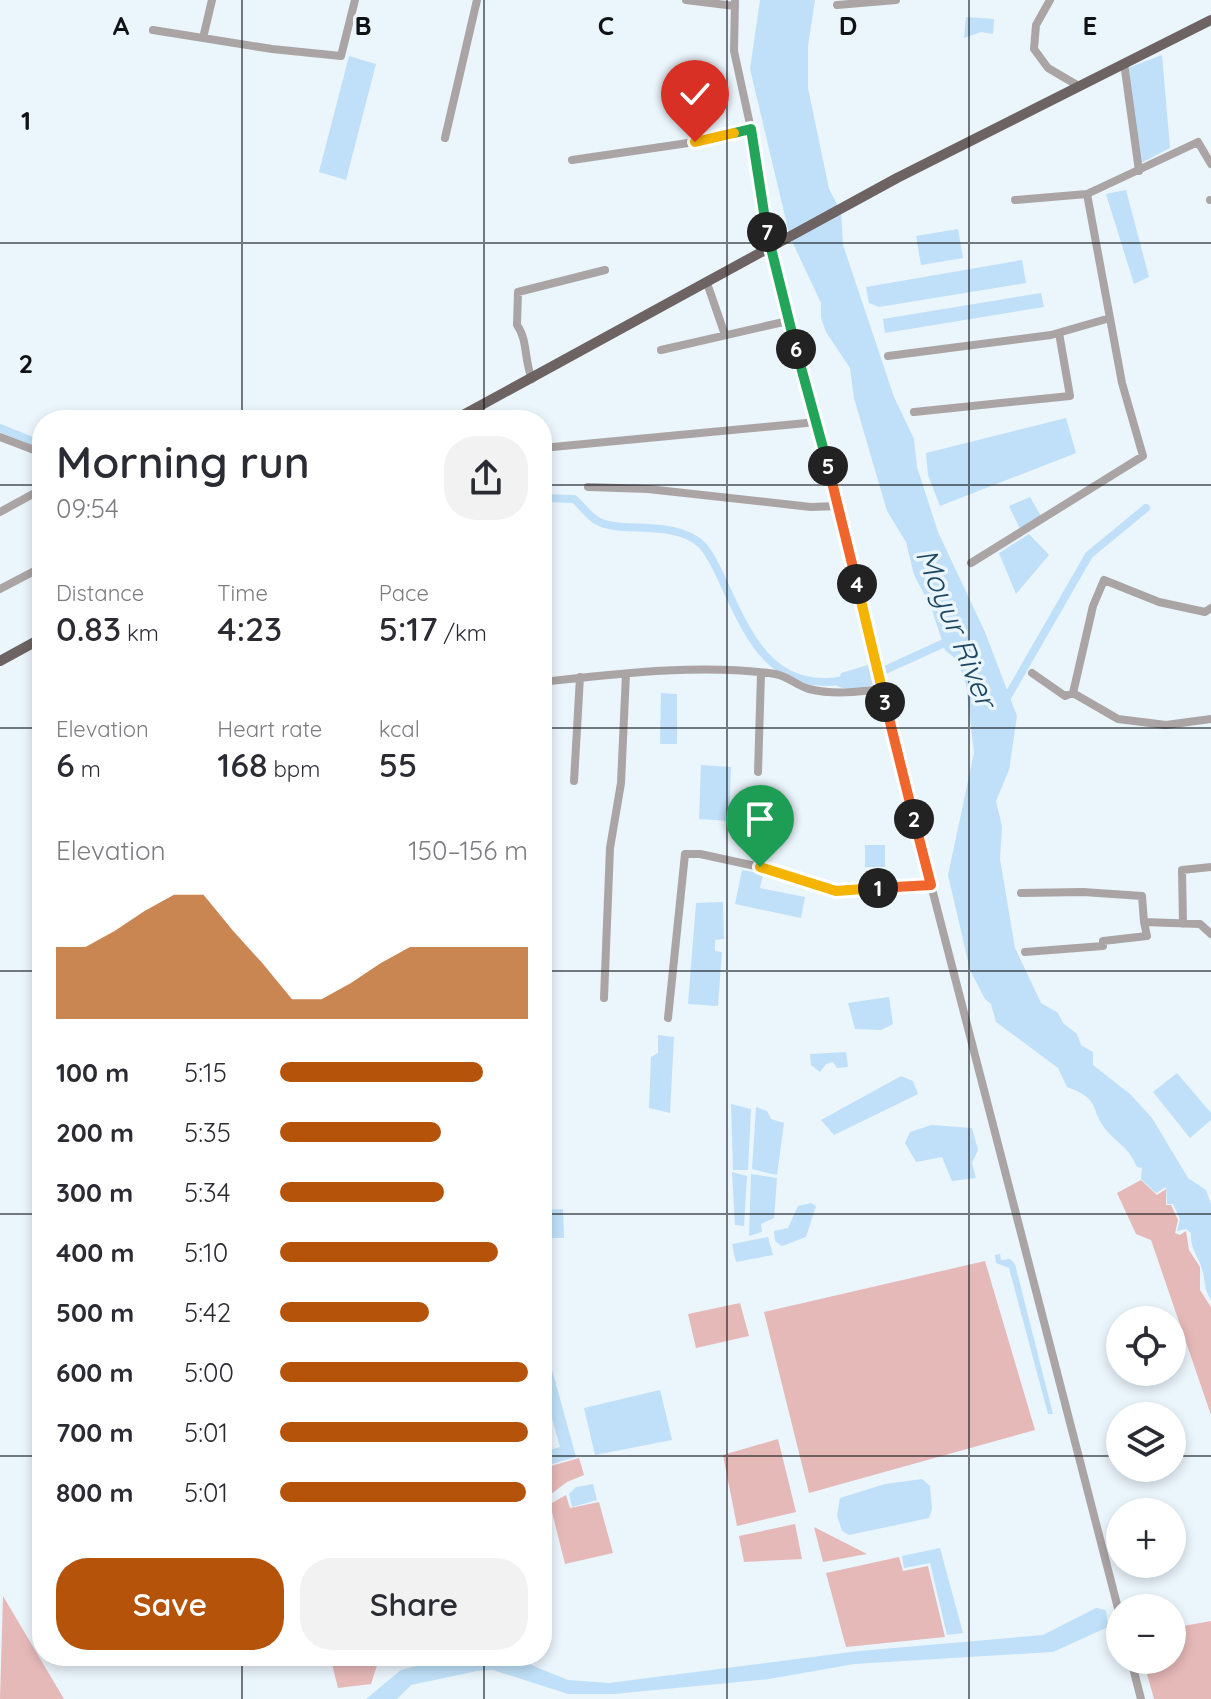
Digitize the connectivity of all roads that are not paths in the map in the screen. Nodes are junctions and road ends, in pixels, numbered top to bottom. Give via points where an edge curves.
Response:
1 (212, 0) edge
2 (355, 0) edge
3 (477, 0) edge
4 (686, 0) edge
5 (896, 0) edge
6 (1050, 0) edge
7 (735, 3) edge
8 (837, 5) dead end
9 (1211, 20) edge
10 (153, 30) dead end
11 (203, 38) junction
12 (1124, 63) junction
13 (1077, 85) junction
14 (751, 129) junction
15 (445, 138) dead end
16 (572, 160) dead end
17 (1211, 164) edge
18 (1139, 171) junction
19 (1087, 194) junction
20 (1015, 200) dead end
21 (771, 249) junction
22 (605, 270) dead end
23 (707, 283) junction
24 (1110, 318) junction
25 (788, 321) junction
26 (1059, 333) junction
27 (725, 335) junction
28 (661, 350) dead end
29 (888, 356) dead end
30 (532, 379) junction
31 (473, 409) edge
32 (914, 412) dead end
33 (817, 422) junction
34 (0, 437) edge
35 (552, 447) edge
36 (32, 449) edge
37 (588, 487) dead end
38 (32, 494) edge
39 (839, 506) junction
40 (0, 512) edge
41 (971, 563) dead end
42 (32, 572) edge
43 (0, 589) edge
44 (1211, 608) edge
45 (32, 643) edge
46 (0, 661) edge
47 (1032, 673) dead end
48 (626, 674) junction
49 (761, 674) junction
50 (580, 677) junction
51 (552, 681) edge
52 (882, 689) junction
53 (1073, 693) junction
54 (1211, 719) edge
55 (758, 772) dead end
56 (574, 781) dead end
57 (1211, 867) edge
58 (931, 885) junction
59 (1021, 893) dead end
60 (1144, 922) junction
61 (1183, 924) junction
62 (1211, 934) edge
63 (1025, 952) dead end
64 (604, 998) dead end
65 (668, 1018) dead end
66 (1114, 1594) edge
67 (1135, 1674) edge
68 (1141, 1699) edge

1 - 11 street
2 - 11 street via 341,56
3 - 15 street
4 - 7 street
5 - 8 street
6 - 13 street via 1036,25 1034,49 1048,68
7 - 14 street via 734,51
9 - 12 main road
10 - 11 street
12 - 13 main road
12 - 18 street
13 - 21 main road
14 - 16 street
14 - 21 street
17 - 18 street via 1198,142
18 - 19 street
19 - 20 street
19 - 24 street
21 - 23 main road
21 - 25 street
22 - 30 street via 518,292 517,325 524,332
23 - 27 street
23 - 30 main road
24 - 26 street
24 - 41 street via 1143,456
25 - 27 street
25 - 33 street
26 - 29 street
26 - 32 street via 1070,396
27 - 28 street
30 - 31 main road
33 - 35 street
33 - 39 street
34 - 36 street
37 - 39 street
38 - 40 street
39 - 52 street
42 - 43 street
44 - 53 street via 1205,612 1159,602 1104,580
45 - 46 main road
47 - 53 street via 1065,696
48 - 49 street
48 - 50 street
48 - 64 street via 621,783 610,848
49 - 52 street via 825,692
49 - 55 street
50 - 51 street
50 - 56 street
52 - 58 street
53 - 54 street via 1118,719 1166,725
57 - 61 street via 1182,870
58 - 65 street via 836,891 760,867 685,854
58 - 66 street
59 - 60 street via 1142,896
60 - 61 street
60 - 63 street via 1147,936 1103,941 1103,946
61 - 62 street via 1200,924
67 - 68 street

